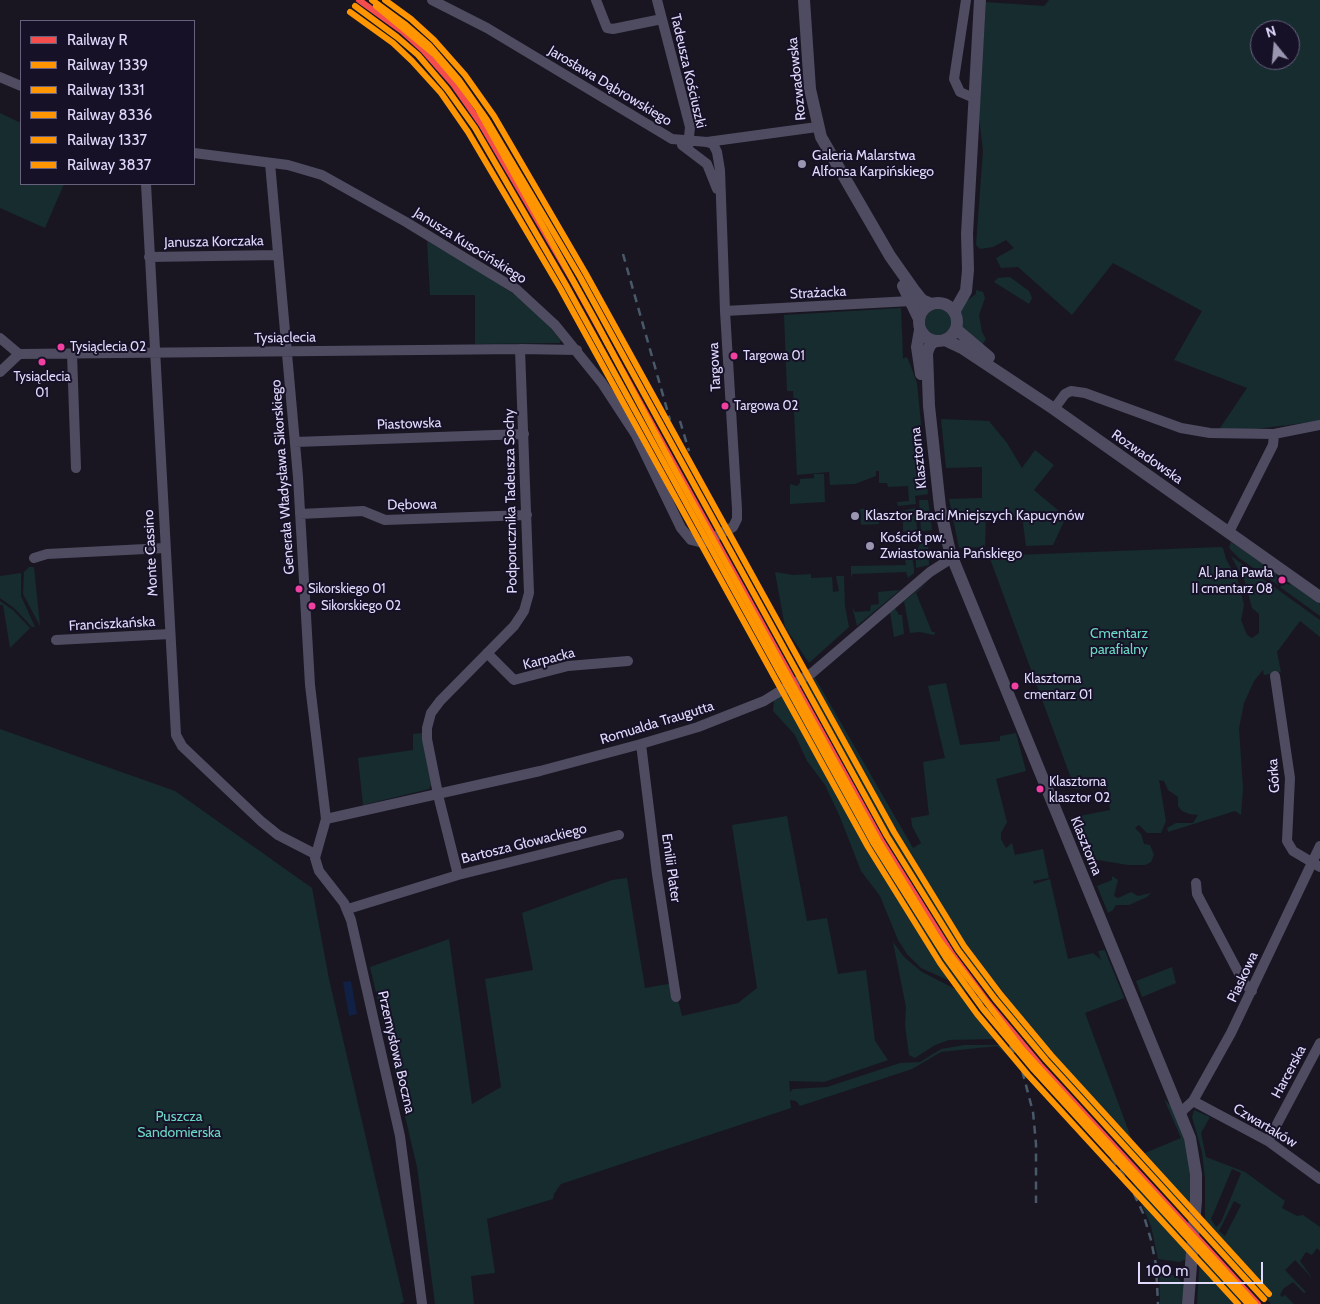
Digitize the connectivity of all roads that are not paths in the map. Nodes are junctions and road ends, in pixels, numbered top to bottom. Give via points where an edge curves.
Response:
1 (432, 0) edge
2 (596, 0) edge
3 (657, 0) edge
4 (804, 0) edge
5 (966, 0) edge
6 (980, 0) edge
7 (662, 19) junction
8 (0, 77) edge
9 (20, 86) edge
10 (974, 98) junction
11 (817, 127) junction
12 (672, 140) joint
13 (711, 142) junction
14 (689, 145) junction
15 (195, 152) edge
16 (270, 163) junction
17 (709, 168) junction
18 (146, 185) edge
19 (720, 200) junction
20 (278, 255) junction
21 (890, 256) junction
22 (149, 257) junction
23 (911, 301) junction
24 (931, 304) junction
25 (950, 308) junction
26 (725, 311) junction
27 (920, 324) junction
28 (956, 329) junction
29 (0, 338) edge
30 (940, 341) junction
31 (520, 349) junction
32 (577, 350) junction
33 (287, 352) junction
34 (154, 353) junction
35 (19, 354) junction
36 (72, 354) junction
37 (0, 372) edge
38 (929, 406) junction
39 (1051, 407) junction
40 (1320, 426) edge
41 (524, 434) junction
42 (1274, 434) junction
43 (295, 442) junction
44 (76, 468) dead end
45 (300, 514) junction
46 (527, 515) junction
47 (1229, 532) junction
48 (703, 543) joint
49 (165, 548) junction
50 (34, 558) dead end
51 (952, 558) junction
52 (1320, 598) edge
53 (170, 634) junction
54 (56, 640) dead end
55 (487, 653) junction
56 (628, 660) dead end
57 (1276, 676) dead end
58 (641, 744) junction
59 (438, 794) junction
60 (326, 819) junction
61 (619, 835) dead end
62 (1320, 846) edge
63 (315, 854) junction
64 (1316, 865) edge
65 (458, 875) junction
66 (1196, 883) dead end
67 (348, 909) junction
68 (1252, 991) junction
69 (676, 997) dead end
70 (1320, 1042) edge
71 (1193, 1101) junction
72 (1180, 1113) junction
73 (1268, 1141) junction
74 (1320, 1179) edge
75 (422, 1304) edge
76 (1188, 1304) edge

1 - 12 street, Jarosława Dąbrowskiego via 494,32
2 - 7 street via 607,28
3 - 7 street, Tadeusza Kościuszki
4 - 11 street, Rozwadowska via 810,89
5 - 10 street via 954,78 960,92
6 - 10 street
7 - 14 street, Tadeusza Kościuszki via 689,125
8 - 9 street
10 - 25 street via 966,284 963,297
11 - 13 street
11 - 21 street, Rozwadowska
12 - 14 street, Targowa
13 - 14 street
13 - 17 street via 707,156
13 - 19 street, Targowa via 719,162
14 - 17 street, Targowa
15 - 16 street, Janusza Kusocińskiego
16 - 20 street, Generała Władysława Sikorskiego
16 - 32 street, Janusza Kusocińskiego via 308,170 338,182 473,261 516,289 555,324
17 - 19 street, Targowa
18 - 22 street, Monte Cassino
19 - 26 street, Targowa
20 - 22 street, Janusza Korczaka
20 - 33 street, Generała Władysława Sikorskiego
21 - 23 street, Rozwadowska
21 - 24 street, Rozwadowska via 922,300
22 - 34 street, Monte Cassino
23 - 26 street, Strażacka
23 - 27 street, Rozwadowska
24 - 25 street
24 - 27 street via 921,313
25 - 28 street via 957,323
26 - 48 street, Targowa via 737,519 732,527
27 - 30 street via 929,339
27 - 38 street, Klasztorna via 918,357
28 - 30 street
28 - 39 street, Rozwadowska
29 - 35 street
30 - 38 street, Klasztorna via 930,345 927,353
30 - 39 street, Rozwadowska via 962,348
31 - 32 street, Tysiąclecia
31 - 33 street, Tysiąclecia
31 - 41 street, Podporucznika Tadeusza Sochy
32 - 48 street, Janusza Kusocińskiego via 628,421 681,528 691,540
33 - 34 street, Tysiąclecia
33 - 43 street, Generała Władysława Sikorskiego
34 - 36 street, Tysiąclecia
34 - 49 street, Monte Cassino
35 - 36 street, Tysiąclecia
35 - 37 street
36 - 44 street
38 - 51 street, Klasztorna via 940,507
39 - 42 street via 1071,391 1085,393 1181,428 1210,433
39 - 47 street, Rozwadowska
40 - 42 street
41 - 43 street, Piastowska
41 - 46 street, Podporucznika Tadeusza Sochy
42 - 47 street via 1273,445
43 - 45 street, Generała Władysława Sikorskiego
45 - 46 street, Dębowa via 363,511 385,520
45 - 60 street, Generała Władysława Sikorskiego via 310,685
46 - 55 street, Podporucznika Tadeusza Sochy via 529,592 524,611
47 - 52 street, Rozwadowska
49 - 50 street via 47,554
49 - 53 street, Monte Cassino
51 - 58 street, Romualda Traugutta, bridge via 933,570 812,674 764,701 698,727
51 - 72 street, Klasztorna
53 - 54 street, Franciszkańska
53 - 63 street, Monte Cassino via 178,741 262,822 278,835
55 - 56 street, Karpacka via 511,678 518,680 568,666
55 - 59 street, Podporucznika Tadeusza Sochy via 431,713 427,739
57 - 64 street, Górka via 1290,778 1287,841 1293,851
58 - 59 street, Romualda Traugutta
58 - 69 street, Emilii Plater
59 - 60 street, Romualda Traugutta
59 - 65 street, Bartosza Głowackiego
60 - 63 street
61 - 65 street, Bartosza Głowackiego
62 - 64 street, Piaskowa
63 - 67 street, Przemysłowa Boczna via 319,871
64 - 68 street, Piaskowa
65 - 67 street
66 - 68 street via 1197,894 1244,983
67 - 75 street, Przemysłowa Boczna via 400,1136
68 - 71 street, Piaskowa
70 - 73 street, Harcerska
71 - 72 street, Piaskowa
71 - 73 street, Czwartaków
72 - 76 street, Klasztorna via 1190,1138 1196,1174 1196,1216
73 - 74 street, Czwartaków

